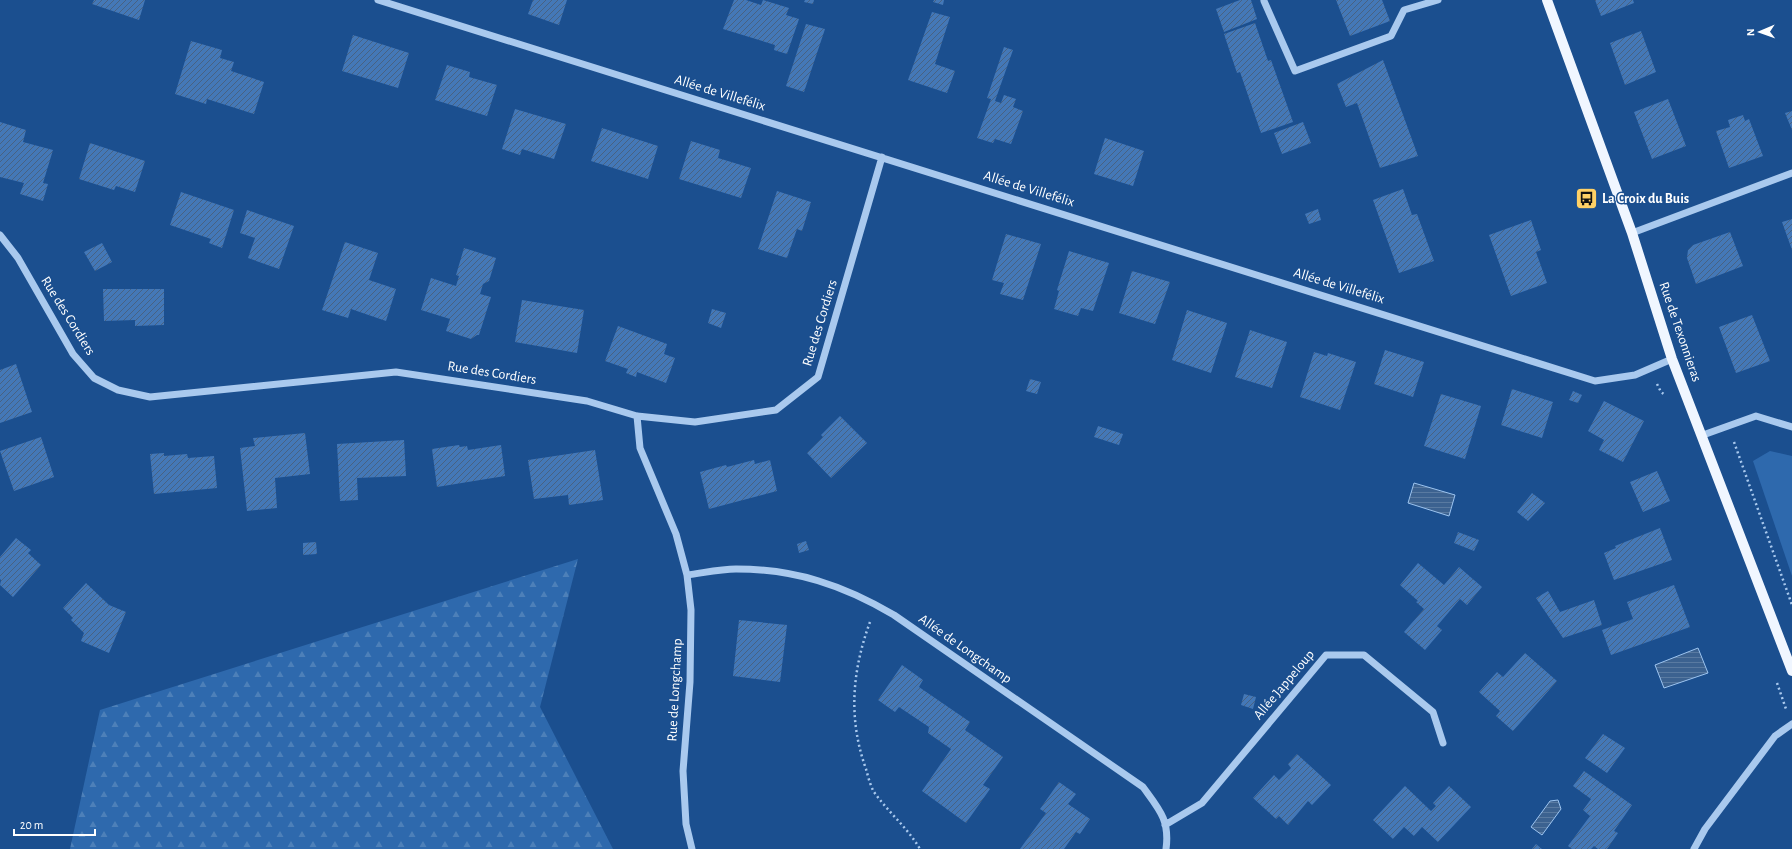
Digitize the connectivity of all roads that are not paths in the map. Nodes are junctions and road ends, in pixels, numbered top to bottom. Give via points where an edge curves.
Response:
1 (378, 0) edge
2 (1264, 0) edge
3 (1438, 0) edge
4 (1548, 0) edge
5 (882, 157) junction
6 (1792, 173) edge
7 (1632, 233) junction
8 (0, 235) edge
9 (1672, 359) junction
10 (637, 416) junction
11 (1792, 427) edge
12 (1703, 435) junction
13 (687, 575) junction
14 (1792, 671) edge
15 (1792, 724) edge
16 (1443, 743) dead end
17 (1165, 825) junction
18 (692, 849) edge
19 (1166, 849) edge
20 (1694, 849) edge

1 - 5 street, Allée de Villefélix
2 - 3 street via 1295,71 1391,36 1404,10
4 - 7 main road, Rue de Texonnieras
5 - 9 street, Allée de Villefélix via 1595,381 1635,375
5 - 10 street, Rue des Cordiers via 818,377 776,410 695,422
6 - 7 street
7 - 9 main road, Rue de Texonnieras
8 - 10 street, Rue des Cordiers via 18,258 73,354 94,378 118,390 150,397 396,372 586,401
9 - 12 main road, Rue de Texonnieras
10 - 13 street, Rue de Longchamp via 640,448 676,534
11 - 12 street via 1756,416
12 - 14 main road, Rue de Texonnieras
13 - 17 street, Allée de Longchamp via 735,569 776,572 820,580 876,605 1143,787 1162,812
13 - 18 street, Rue de Longchamp via 691,610 690,682 683,771 686,824
15 - 20 street via 1775,736 1705,829
16 - 17 street, Allée Jappeloup via 1433,712 1364,655 1326,655 1202,803
17 - 19 street, Allée de Longchamp via 1168,835

